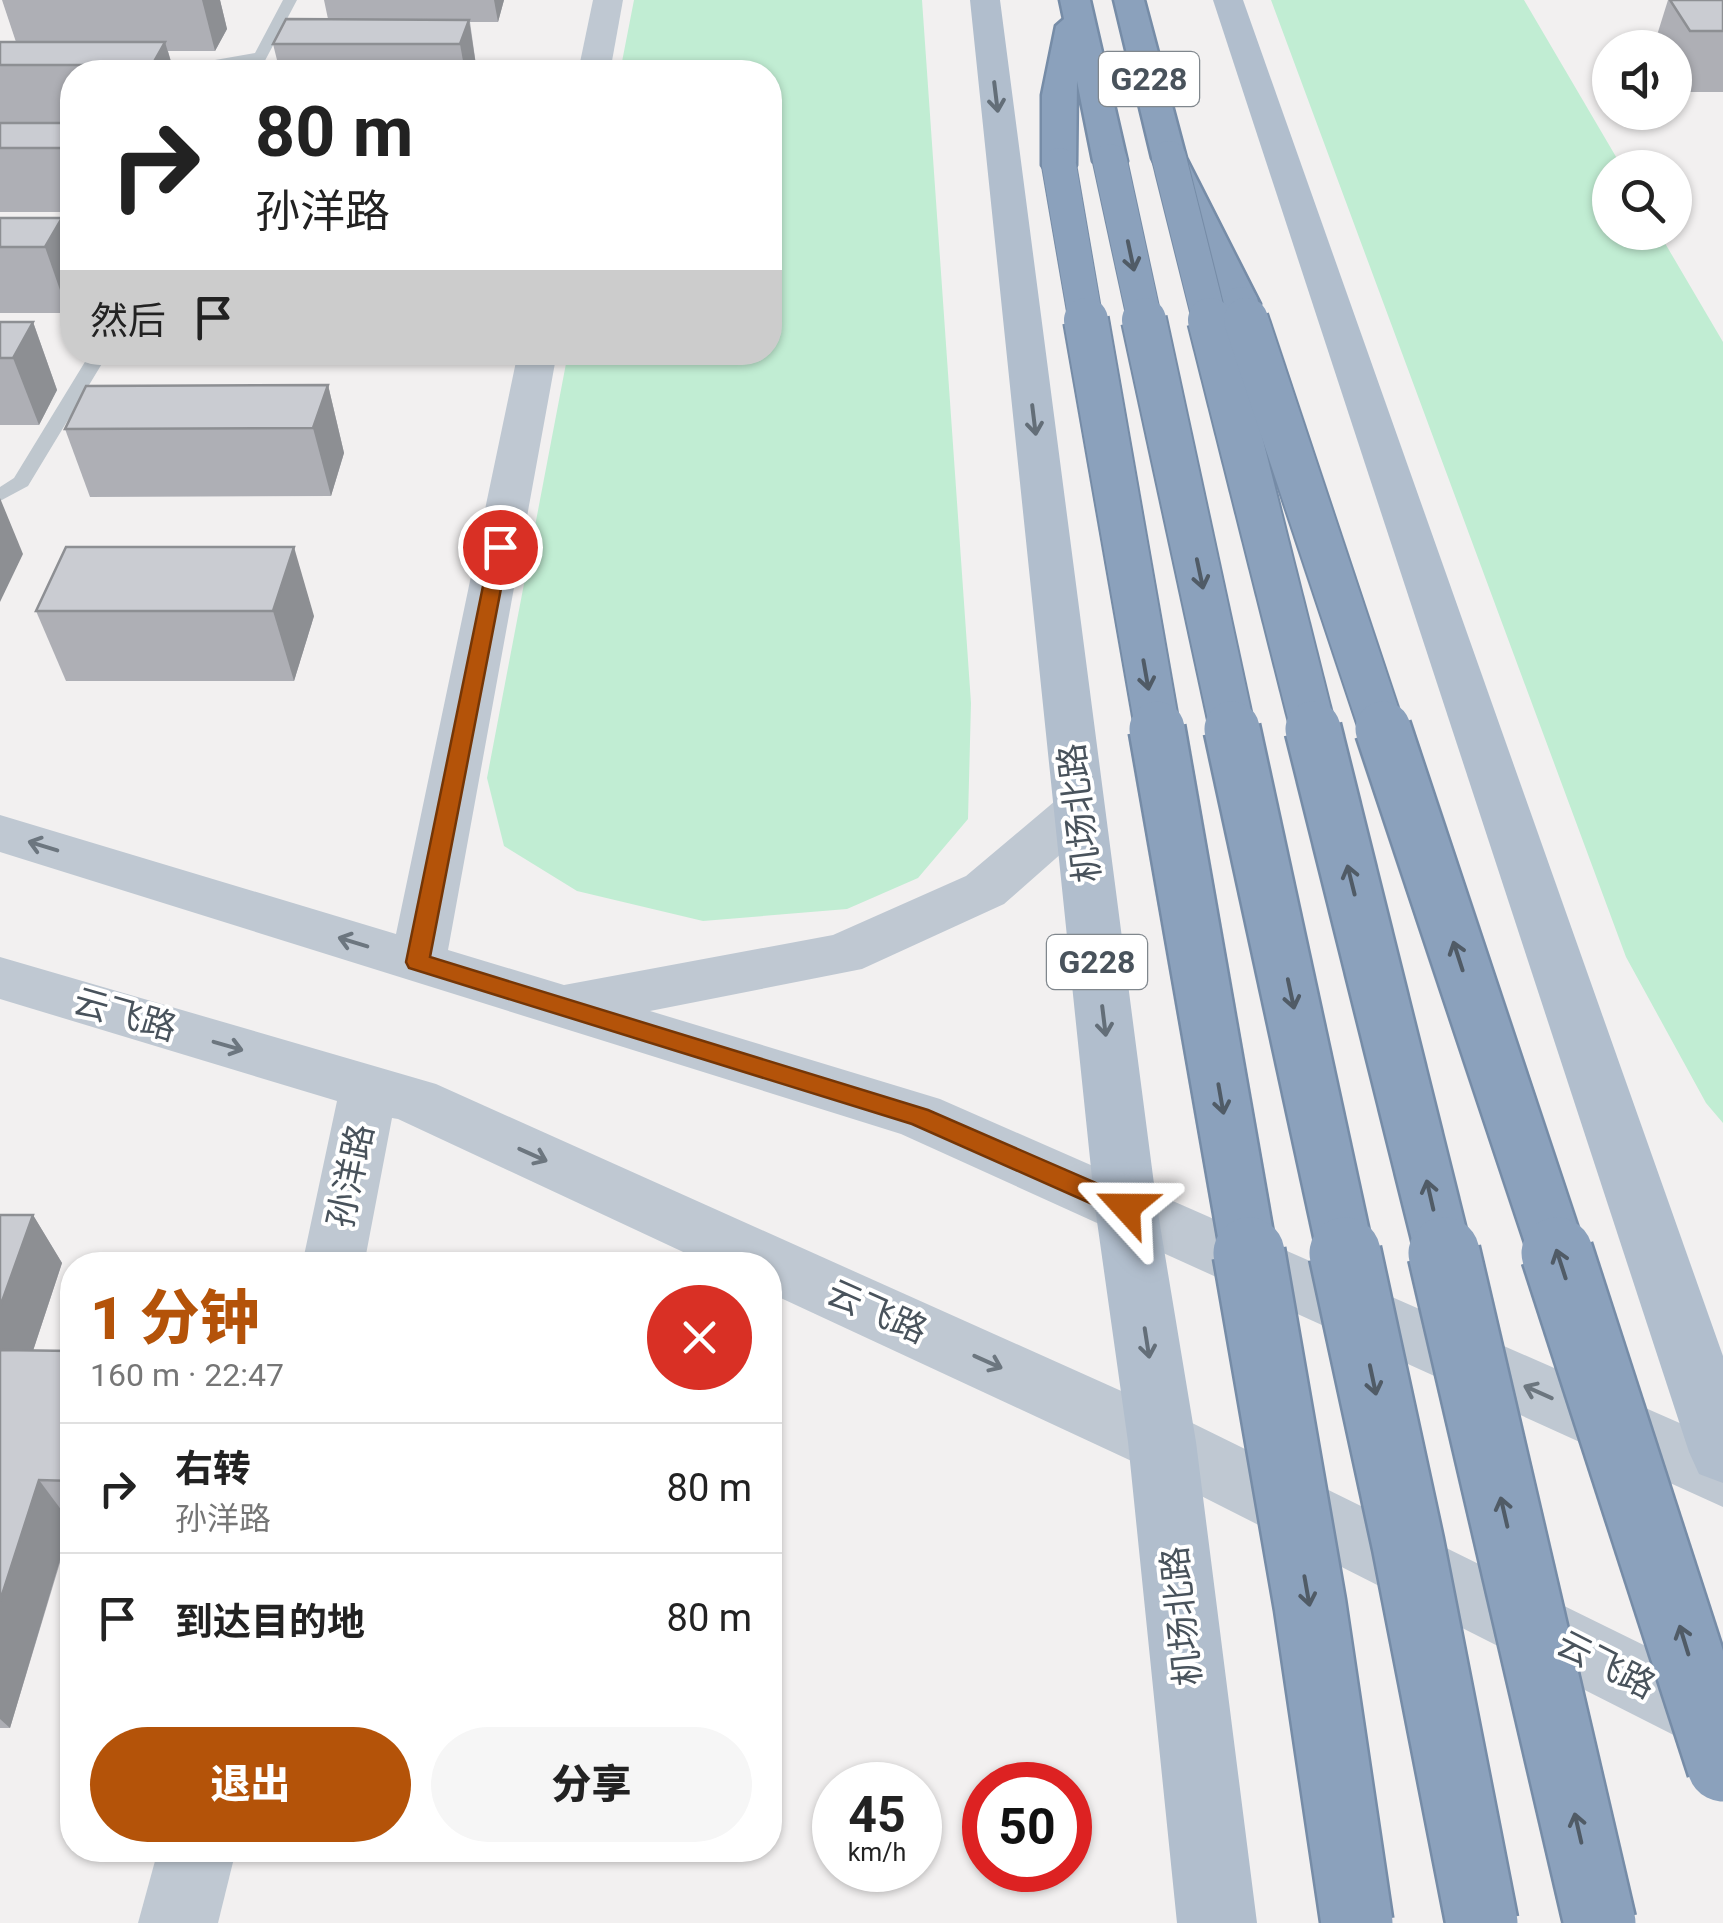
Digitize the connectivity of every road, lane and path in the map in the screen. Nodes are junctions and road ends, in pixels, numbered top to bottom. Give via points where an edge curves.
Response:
1 (290, 0) edge
2 (608, 0) edge
3 (985, 0) edge
4 (1129, 0) edge
5 (1228, 0) edge
6 (1075, 2) edge
7 (261, 56) junction
8 (238, 60) edge
9 (259, 60) edge
10 (596, 60) edge
11 (1169, 158) junction
12 (1084, 163) junction
13 (92, 365) edge
14 (535, 365) edge
15 (0, 495) edge
16 (1079, 809) junction
17 (0, 833) edge
18 (418, 962) junction
19 (0, 978) edge
20 (560, 1006) junction
21 (369, 1087) junction
22 (1126, 1207) junction
23 (335, 1252) edge
24 (745, 1252) edge
25 (782, 1269) edge
26 (1162, 1442) junction
27 (1723, 1452) edge
28 (1723, 1475) edge
29 (1723, 1723) edge
30 (1723, 1766) edge
31 (194, 1862) edge
32 (178, 1923) edge
33 (1217, 1923) edge
34 (1358, 1923) edge
35 (1482, 1923) edge
36 (1600, 1923) edge

1 - 7 lane
2 - 10 main road
3 -> 16 main road, 机场北路 / G228
4 - 11 highway, G228
5 - 27 main road, G228
6 - 12 highway, G228
6 - 12 highway via 1058,95
7 - 8 lane
7 - 9 lane
30 -> 11 highway, bridge via 1241,304
36 -> 11 highway, bridge via 1421,1155
12 -> 34 highway, bridge
12 -> 35 highway, bridge via 1408,1544
13 - 15 lane via 21,482
14 - 18 main road
16 - 20 main road via 986,890 843,954
16 -> 22 main road, 机场北路 / G228
18 -> 17 main road
18 - 20 main road
19 -> 21 main road, 云飞路
20 - 22 main road via 919,1116
21 - 23 main road, 孙洋路
21 -> 24 main road, 云飞路 via 414,1101
22 -> 26 main road, 机场北路 / G228
28 -> 22 main road
25 -> 26 main road, 云飞路
26 - 29 main road, 云飞路
26 - 33 main road, 机场北路 / G228
31 - 32 main road

